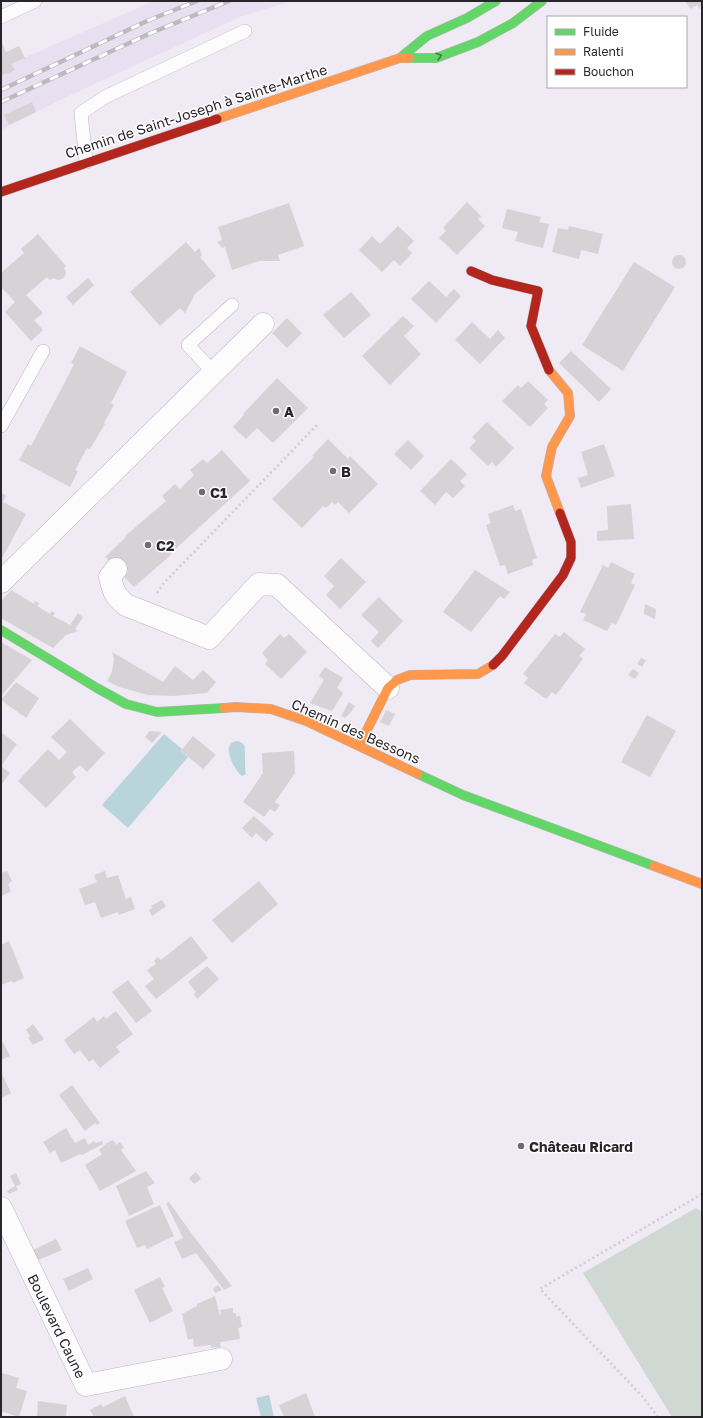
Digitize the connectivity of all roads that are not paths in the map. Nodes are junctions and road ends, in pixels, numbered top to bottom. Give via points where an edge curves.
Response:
1 (35, 1) edge
2 (496, 1) edge
3 (542, 1) edge
4 (1, 17) edge
5 (245, 32) dead end
6 (400, 58) junction
7 (86, 162) junction
8 (1, 192) edge
9 (471, 271) dead end
10 (232, 305) dead end
11 (263, 324) dead end
12 (43, 351) dead end
13 (214, 373) junction
14 (1, 426) edge
15 (116, 569) dead end
16 (1, 582) edge
17 (1, 630) edge
18 (388, 688) junction
19 (359, 746) junction
20 (702, 884) edge
21 (1, 1208) edge
22 (221, 1359) dead end

1 - 4 lane
2 - 6 street, Chemin de Saint-Joseph à Sainte-Marthe via 467,18 427,36
6 -> 3 street, Chemin de Saint-Joseph à Sainte-Marthe via 436,58 478,42 513,23
5 - 7 lane via 105,97 81,113
6 - 7 street, Chemin de Saint-Joseph à Sainte-Marthe
7 - 8 street, Chemin de Saint-Joseph à Sainte-Marthe
9 - 18 street via 492,280 538,291 531,326 549,370 568,393 570,416 552,447 546,476 571,542 571,558 563,575 502,656 490,668 478,674 410,675 397,680
10 - 13 lane via 188,345
11 - 13 street
12 - 14 lane
13 - 16 street
15 - 18 street via 110,577 112,589 126,605 210,638 258,584 277,585
17 - 19 street, Chemin des Bessons via 126,704 157,712 236,707 271,709 306,721
18 - 19 street
19 - 20 street, Chemin des Bessons via 483,802
21 - 22 street, Boulevard Caune via 86,1385

